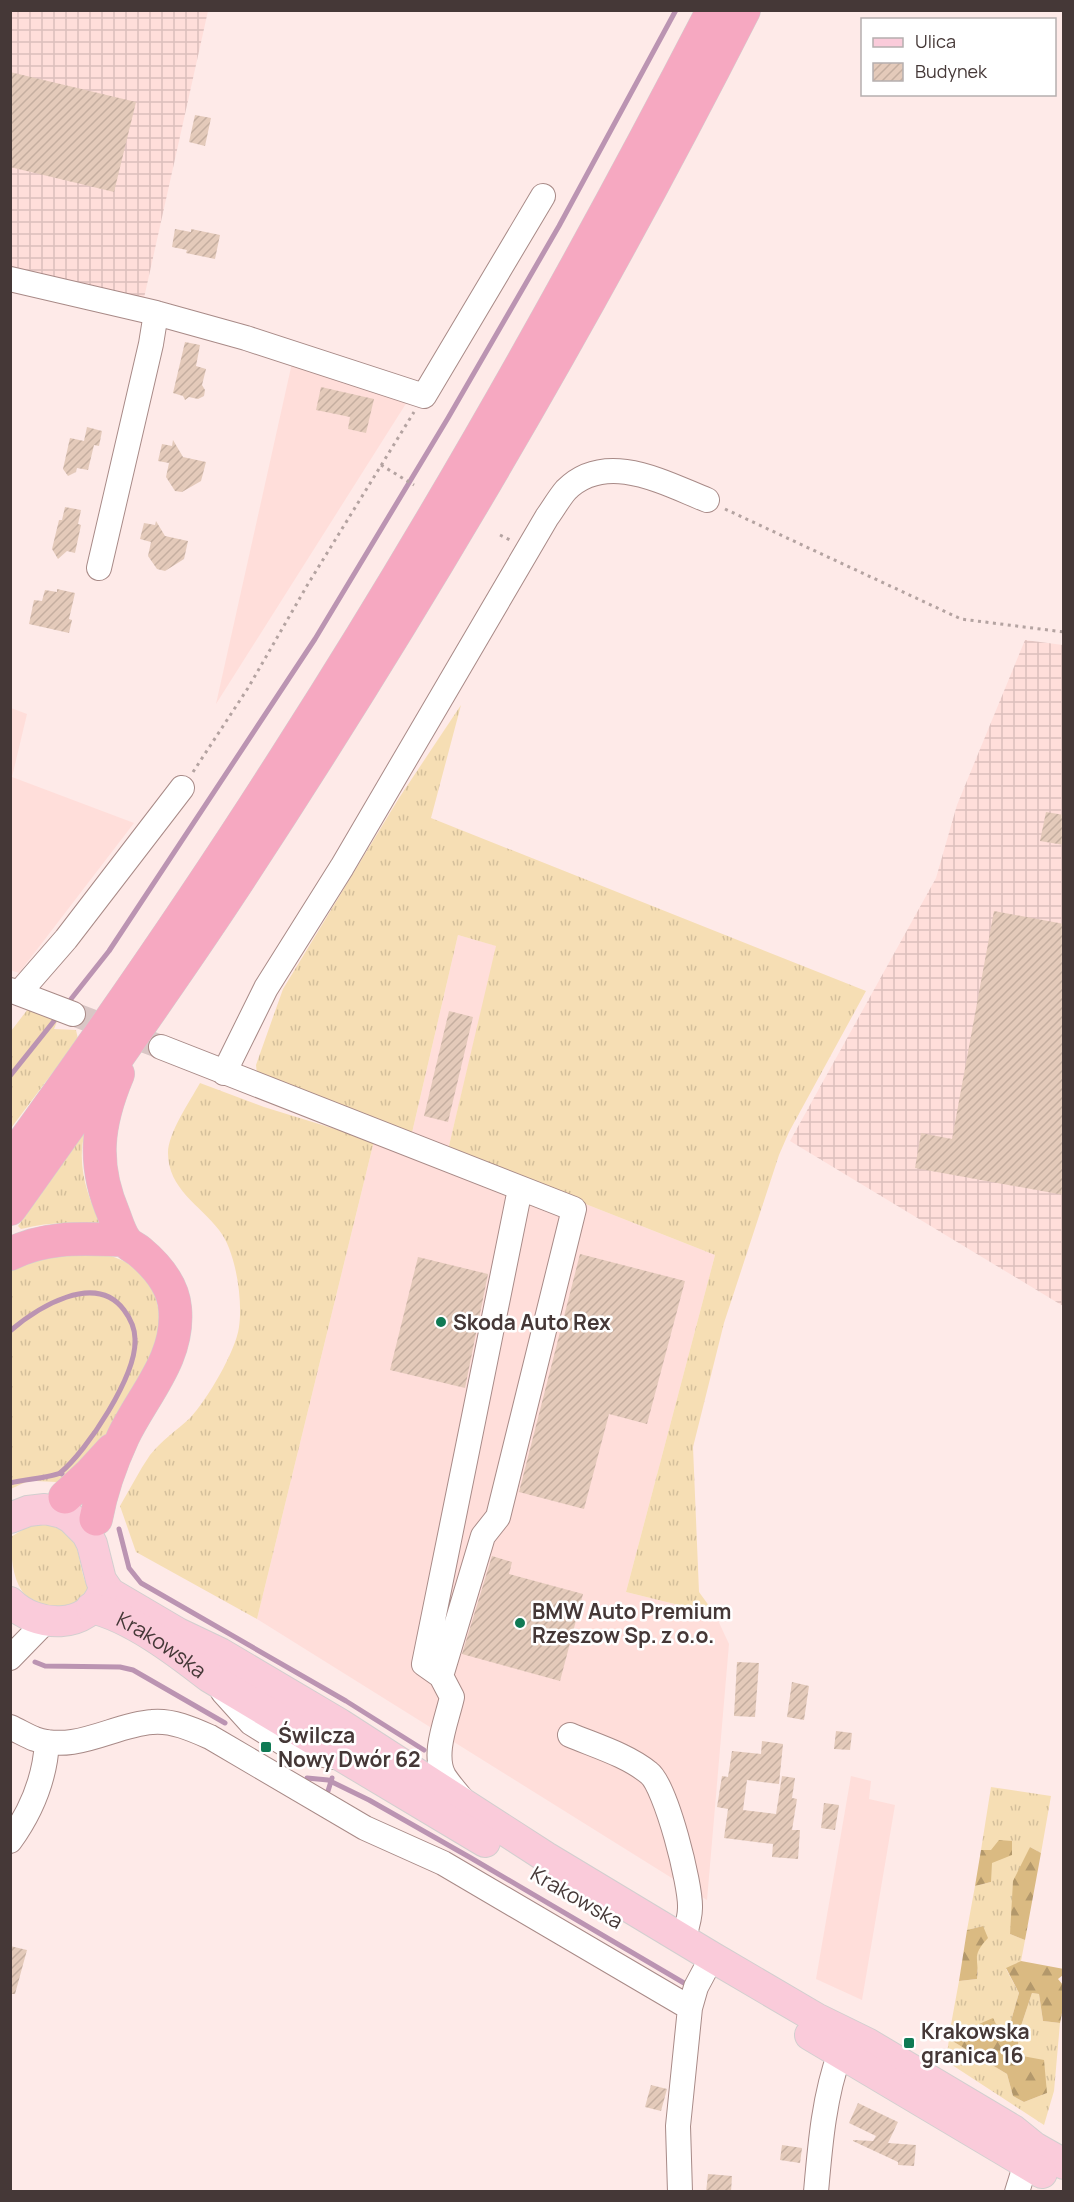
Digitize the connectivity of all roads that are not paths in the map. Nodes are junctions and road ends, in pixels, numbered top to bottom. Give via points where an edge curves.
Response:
1 (713, 10) edge
2 (744, 10) edge
3 (543, 196) dead end
4 (10, 279) edge
5 (156, 313) junction
6 (707, 500) road end
7 (99, 568) dead end
8 (182, 788) road end
9 (15, 992) edge
10 (73, 1014) tunnel mouth
11 (149, 1039) junction
12 (224, 1073) junction
13 (10, 1161) edge
14 (520, 1189) junction
15 (10, 1209) edge
16 (125, 1240) junction
17 (10, 1254) edge
18 (123, 1437) junction
19 (10, 1500) edge
20 (58, 1503) junction
21 (10, 1518) edge
22 (96, 1519) junction
23 (101, 1588) junction
24 (10, 1602) edge
25 (30, 1626) edge
26 (10, 1658) edge
27 (215, 1665) junction
28 (447, 1687) junction
29 (10, 1727) edge
30 (570, 1735) dead end
31 (47, 1742) junction
32 (471, 1810) junction
33 (10, 1841) edge
34 (683, 1940) junction
35 (708, 1964) junction
36 (689, 2013) junction
37 (840, 2053) junction
38 (1030, 2155) junction
39 (1064, 2164) edge
40 (1064, 2185) edge
41 (680, 2192) edge
42 (816, 2192) edge
43 (1017, 2192) edge

1 - 13 highway via 586,251 376,612 194,896
2 - 11 highway via 609,266 472,506 228,897
3 - 5 street via 424,396
4 - 5 street
5 - 7 street
6 - 12 street via 645,475 622,471 597,472 566,490 266,988
8 - 9 street via 66,939
9 - 10 street
11 - 12 street
11 - 15 highway
11 - 16 highway via 110,1094 99,1150 104,1188
12 - 14 street
14 - 28 street via 424,1664
14 - 28 street via 574,1209 498,1517 483,1536
16 - 17 highway via 55,1239
16 - 18 highway via 150,1261 168,1284 175,1321 163,1368
18 - 20 highway
18 - 22 highway
19 - 20 main road via 41,1492
20 - 21 main road
20 - 22 main road via 82,1507
20 - 23 main road via 87,1534
22 - 23 main road via 110,1556
23 - 25 main road via 69,1621
23 - 27 main road, Krakowska via 178,1633
24 - 25 main road via 26,1615
25 - 26 street
25 - 27 main road via 56,1638 110,1628 171,1662
27 - 32 main road, Krakowska via 340,1725
27 - 35 main road, Krakowska via 345,1759
28 - 32 street via 439,1758 444,1775
29 - 31 street
30 - 34 street via 625,1758 651,1774 664,1794 688,1887 690,1909
31 - 33 street via 39,1786
31 - 36 street via 72,1743 154,1721 194,1730 364,1828 443,1863
32 - 34 main road, Krakowska
34 - 35 main road, Krakowska
35 - 36 street
35 - 37 main road, Krakowska
35 - 38 main road, Krakowska via 867,2043 1013,2130
36 - 41 street via 678,2126
37 - 38 main road, Krakowska
37 - 42 street via 821,2139
38 - 39 main road, Krakowska
38 - 40 main road, Krakowska
38 - 43 street

